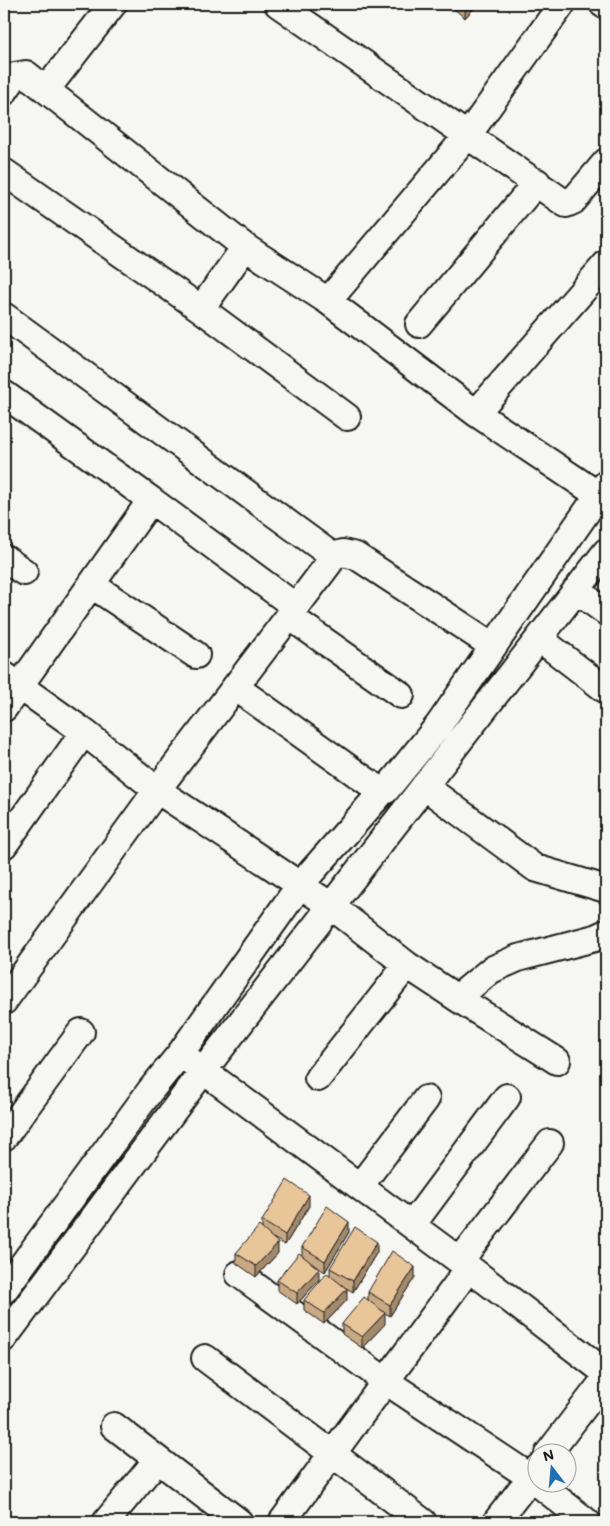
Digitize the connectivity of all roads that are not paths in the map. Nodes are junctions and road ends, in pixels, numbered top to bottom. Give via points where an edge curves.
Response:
1 (113, 4) edge
2 (278, 4) edge
3 (562, 4) edge
4 (603, 4) edge
5 (606, 6) edge
6 (46, 90) junction
7 (4, 92) edge
8 (468, 135) junction
9 (606, 162) edge
10 (4, 172) edge
11 (537, 182) junction
12 (245, 247) junction
13 (606, 264) edge
14 (328, 301) junction
15 (201, 309) junction
16 (4, 316) edge
17 (419, 324) dead end
18 (4, 394) edge
19 (476, 413) junction
20 (347, 417) dead end
21 (603, 492) edge
22 (151, 500) junction
23 (606, 552) edge
24 (330, 558) junction
25 (92, 585) junction
26 (576, 590) junction
27 (293, 612) junction
28 (606, 612) edge
29 (540, 639) junction
30 (493, 646) junction
31 (196, 654) dead end
32 (11, 681) edge
33 (235, 687) junction
34 (606, 690) edge
35 (401, 695) dead end
36 (4, 708) edge
37 (84, 732) junction
38 (424, 786) junction
39 (157, 790) junction
40 (382, 792) junction
41 (4, 845) edge
42 (300, 885) junction
43 (606, 889) edge
44 (330, 906) junction
45 (606, 933) edge
46 (407, 965) junction
47 (6, 993) edge
48 (457, 998) junction
49 (82, 1032) dead end
50 (180, 1054) junction
51 (557, 1061) dead end
52 (203, 1071) junction
53 (318, 1078) dead end
54 (507, 1097) dead end
55 (426, 1100) dead end
56 (4, 1137) edge
57 (550, 1143) dead end
58 (360, 1186) junction
59 (412, 1225) junction
60 (465, 1264) junction
61 (239, 1274) dead end
62 (4, 1290) edge
63 (4, 1338) edge
64 (205, 1358) dead end
65 (606, 1373) edge
66 (606, 1378) edge
67 (387, 1382) junction
68 (114, 1426) dead end
69 (556, 1444) edge
70 (332, 1455) junction
71 (156, 1460) junction
72 (528, 1472) edge
73 (528, 1486) edge
74 (555, 1494) edge
75 (106, 1522) edge
76 (240, 1522) edge
77 (282, 1522) edge
78 (423, 1522) edge
79 (496, 1522) edge
80 (587, 1522) edge

1 - 6 street
2 - 8 street
3 - 8 street
4 - 5 street
6 - 7 street via 26,74 20,74
6 - 12 street
8 - 11 street
8 - 14 street
9 - 11 street via 570,203 566,204
10 - 15 street
11 - 17 street
12 - 14 street
12 - 15 street
13 - 19 street
14 - 19 street
15 - 20 street
16 - 24 street via 322,547
18 - 22 street
19 - 21 street
21 - 30 street
22 - 25 street
22 - 27 street
23 - 26 street
24 - 27 street
24 - 30 street via 343,553 356,556
25 - 31 street
25 - 32 street
26 - 28 street
26 - 29 street
27 - 33 street
27 - 35 street
29 - 34 street
29 - 38 street
30 - 40 street via 438,726
32 - 36 street
32 - 37 street
33 - 39 street
33 - 40 street
37 - 39 street
37 - 41 street
38 - 43 street via 535,868
38 - 44 street
39 - 42 street
39 - 47 street
40 - 42 street
42 - 44 street
42 - 50 street
44 - 46 street
44 - 52 street
45 - 48 street via 518,958 491,970
46 - 48 street
46 - 53 street
48 - 51 street
49 - 56 street
50 - 52 street
50 - 62 street
52 - 58 street
52 - 63 street
54 - 59 street
55 - 58 street
57 - 60 street
58 - 59 street
59 - 60 street
60 - 65 street
60 - 67 street
61 - 67 street
64 - 70 street
66 - 69 street
67 - 70 street
67 - 72 street
68 - 71 street
70 - 77 street
70 - 78 street
71 - 75 street
71 - 76 street
73 - 79 street
74 - 80 street

